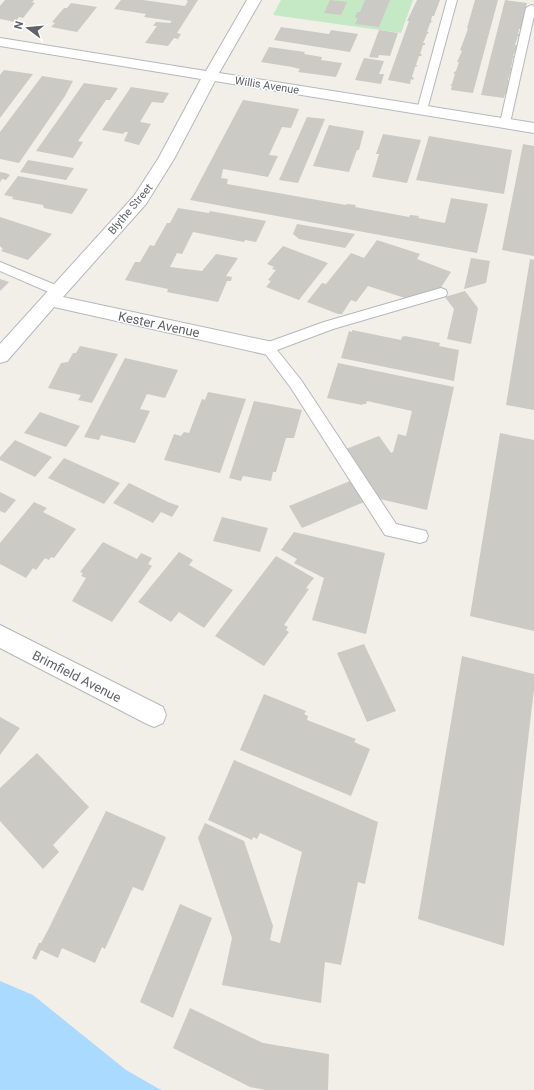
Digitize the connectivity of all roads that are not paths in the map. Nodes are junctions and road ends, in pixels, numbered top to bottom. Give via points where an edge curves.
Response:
1 (254, 0) edge
2 (452, 0) edge
3 (532, 8) dead end
4 (0, 42) edge
5 (210, 76) junction
6 (422, 110) junction
7 (504, 124) junction
8 (534, 128) edge
9 (0, 266) edge
10 (441, 292) dead end
11 (54, 295) junction
12 (268, 348) junction
13 (0, 356) edge
14 (420, 536) dead end
15 (0, 636) edge
16 (154, 715) dead end

1 - 5 street, Blythe Street
2 - 6 lane
3 - 7 lane
4 - 5 street, Willis Avenue
5 - 6 street, Willis Avenue
5 - 11 street, Blythe Street via 148,189
6 - 7 street, Willis Avenue
7 - 8 street, Willis Avenue
9 - 11 lane
10 - 12 lane via 329,325
11 - 12 street, Kester Avenue
11 - 13 street, Blythe Street
12 - 14 lane via 296,384 391,530
15 - 16 street, Brimfield Avenue

